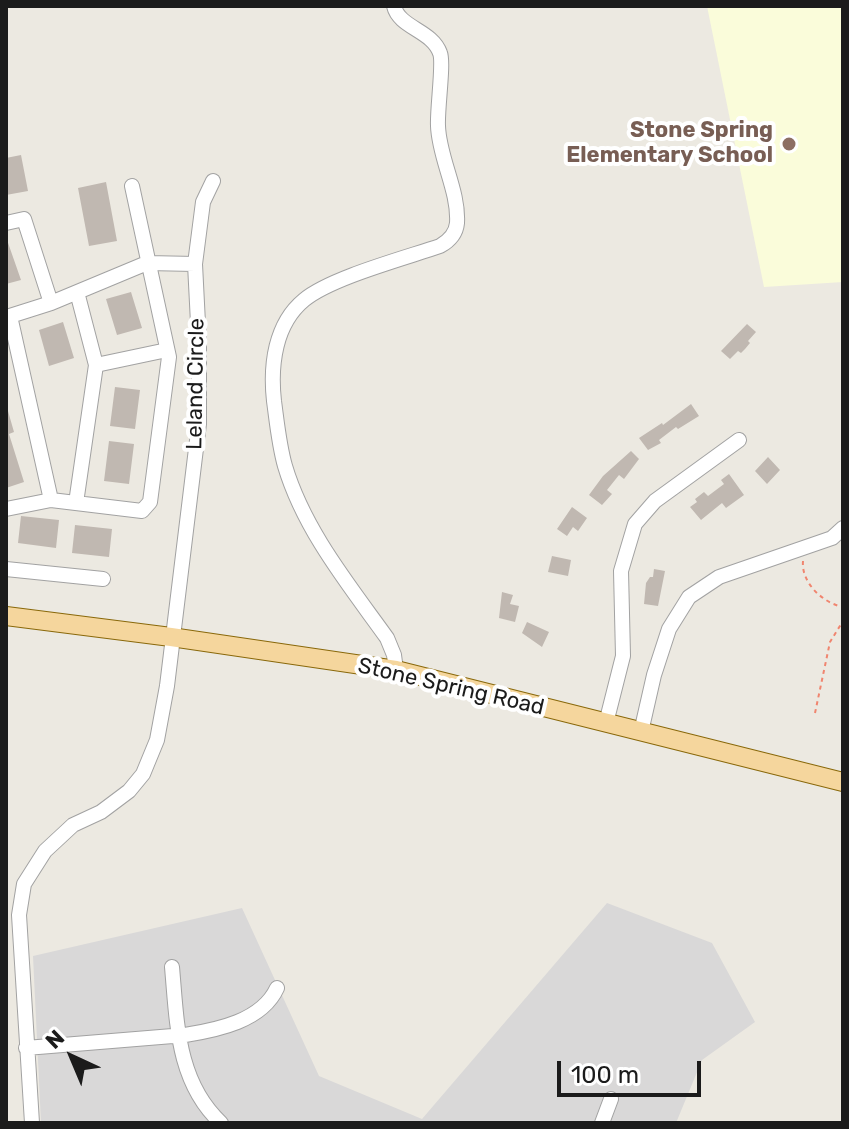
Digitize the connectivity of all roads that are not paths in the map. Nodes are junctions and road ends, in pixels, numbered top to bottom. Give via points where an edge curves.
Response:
1 (394, 6) edge
2 (213, 181) dead end
3 (132, 186) dead end
4 (6, 223) edge
5 (147, 263) junction
6 (195, 264) junction
7 (77, 292) junction
8 (51, 303) junction
9 (167, 350) junction
10 (96, 365) junction
11 (739, 440) dead end
12 (51, 500) junction
13 (76, 503) junction
14 (6, 509) edge
15 (843, 528) edge
16 (6, 569) edge
17 (103, 579) dead end
18 (6, 616) edge
19 (171, 637) junction
20 (396, 670) junction
21 (606, 723) junction
22 (641, 732) junction
23 (843, 782) edge
24 (172, 967) dead end
25 (277, 988) dead end
26 (179, 1035) junction
27 (26, 1048) junction
28 (611, 1099) dead end
29 (32, 1123) edge
30 (221, 1123) edge
31 (602, 1123) edge

1 - 20 street via 396,14 429,37 440,53 438,133 456,228 440,246 304,300 280,334 273,387 283,457 296,496 387,638
2 - 6 street, Leland Circle via 203,202
3 - 5 street
4 - 8 street via 24,219
5 - 6 street
5 - 7 street
5 - 9 street
6 - 19 street, Leland Circle via 199,424
7 - 8 street
7 - 10 street
8 - 12 street via 10,316
9 - 10 street
9 - 13 street via 150,502 142,511
10 - 13 street
11 - 21 street via 655,501 635,524 621,571 623,656
12 - 13 street
12 - 14 street
15 - 22 street via 832,538 719,577 685,601 669,629
16 - 17 street
18 - 19 main road, Stone Spring Road
19 - 20 main road, Stone Spring Road
19 - 27 street, Leland Circle via 157,740 143,774 120,800 57,837 24,884 19,915
20 - 21 main road, Stone Spring Road
21 - 22 main road, Stone Spring Road
22 - 23 main road, Stone Spring Road
24 - 26 street
25 - 26 street via 265,1005 239,1021
26 - 27 street
26 - 30 street via 193,1084
27 - 29 street, Leland Circle
28 - 31 street

